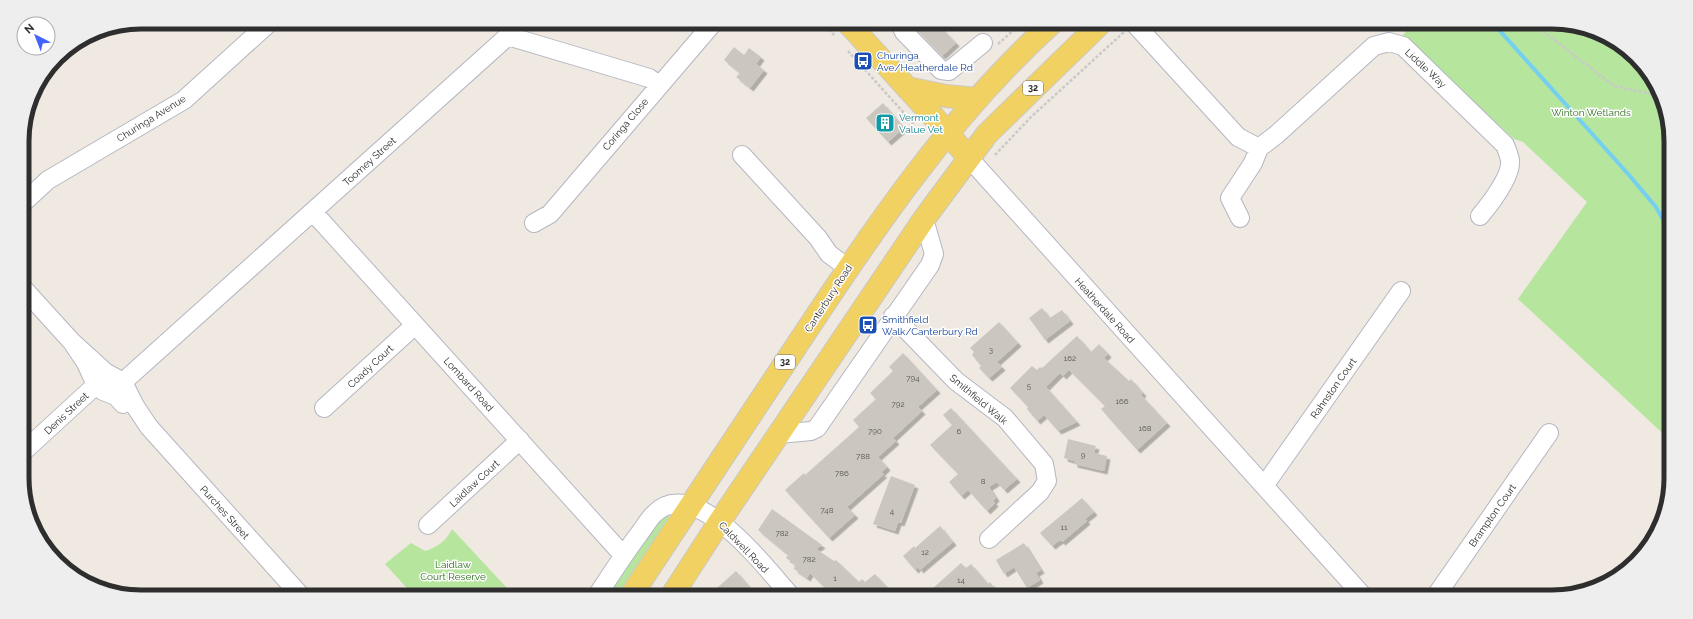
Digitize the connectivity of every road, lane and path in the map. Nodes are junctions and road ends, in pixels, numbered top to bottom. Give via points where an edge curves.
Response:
1 (262, 29) edge
2 (708, 29) edge
3 (902, 29) edge
4 (1043, 29) edge
5 (1095, 29) edge
6 (1127, 29) edge
7 (1131, 29) edge
8 (1540, 29) edge
9 (842, 30) edge
10 (983, 43) dead end
11 (847, 50) dead end
12 (659, 85) junction
13 (907, 88) junction
14 (1653, 94) edge
15 (977, 99) junction
16 (948, 133) junction
17 (912, 134) dead end
18 (1259, 148) junction
19 (742, 155) dead end
20 (995, 155) dead end
21 (969, 158) junction
22 (29, 197) edge
23 (313, 212) junction
24 (1480, 216) dead end
25 (1240, 218) dead end
26 (924, 219) junction
27 (534, 223) dead end
28 (848, 268) junction
29 (1401, 291) dead end
30 (29, 295) edge
31 (893, 316) junction
32 (415, 325) junction
33 (100, 378) junction
34 (119, 389) junction
35 (324, 408) dead end
36 (1549, 433) dead end
37 (780, 434) junction
38 (520, 440) junction
39 (29, 446) edge
40 (1264, 486) junction
41 (691, 506) junction
42 (720, 521) junction
43 (428, 525) dead end
44 (989, 539) dead end
45 (623, 556) junction
46 (296, 590) edge
47 (601, 590) edge
48 (635, 590) edge
49 (676, 590) edge
50 (786, 590) edge
51 (1351, 590) edge
52 (1440, 590) edge

1 - 22 street, Churinga Avenue via 184,100 48,180
2 - 12 street, Coringa Close
3 - 10 street via 940,70 949,71
4 - 15 main road, Canterbury Road / 32
5 - 21 main road, 32 via 987,134
6 - 20 path via 1031,117
7 - 18 street via 1238,137
8 - 14 path via 1614,86
9 - 13 main road, Heatherdale Road
11 - 17 path via 913,123
12 - 23 street, Toomey Street via 649,78 508,36
12 - 27 street, Coringa Close via 550,214
13 - 15 main road
13 - 16 main road, Heatherdale Road
15 - 16 main road, Canterbury Road / 32
16 - 21 main road, Heatherdale Road
16 - 28 main road, Canterbury Road / 32 via 872,232
18 - 24 street, Liddle Way via 1374,46 1389,42 1403,46 1505,145 1510,162 1505,179
18 - 25 street, Liddle Way via 1253,163 1230,198
19 - 28 street via 818,238 829,254
21 - 26 main road, 32
21 - 40 street, Heatherdale Road
23 - 32 street, Lombard Road
23 - 34 street, Toomey Street
26 - 31 street via 934,254 930,265
26 - 37 main road, 32
28 - 41 main road, Canterbury Road / 32
29 - 40 street, Rahnston Court
30 - 33 street via 72,342
31 - 37 street via 817,428 811,431
31 - 44 street, Smithfield Walk via 956,381 1005,418 1044,464 1047,481 1040,492
32 - 35 street, Coady Court
32 - 38 street, Lombard Road
33 - 34 street
33 - 39 street, Denis Street
34 - 46 street, Purches Street via 135,406 149,427
36 - 52 street, Brampton Court
37 - 42 main road, 32
38 - 43 street, Laidlaw Court
38 - 45 street, Lombard Road
40 - 51 street, Heatherdale Road
41 - 42 street, Caldwell Road
41 - 45 street via 679,503 654,514
41 - 48 main road, Canterbury Road / 32
42 - 49 main road, 32
42 - 50 street, Caldwell Road
45 - 47 street

